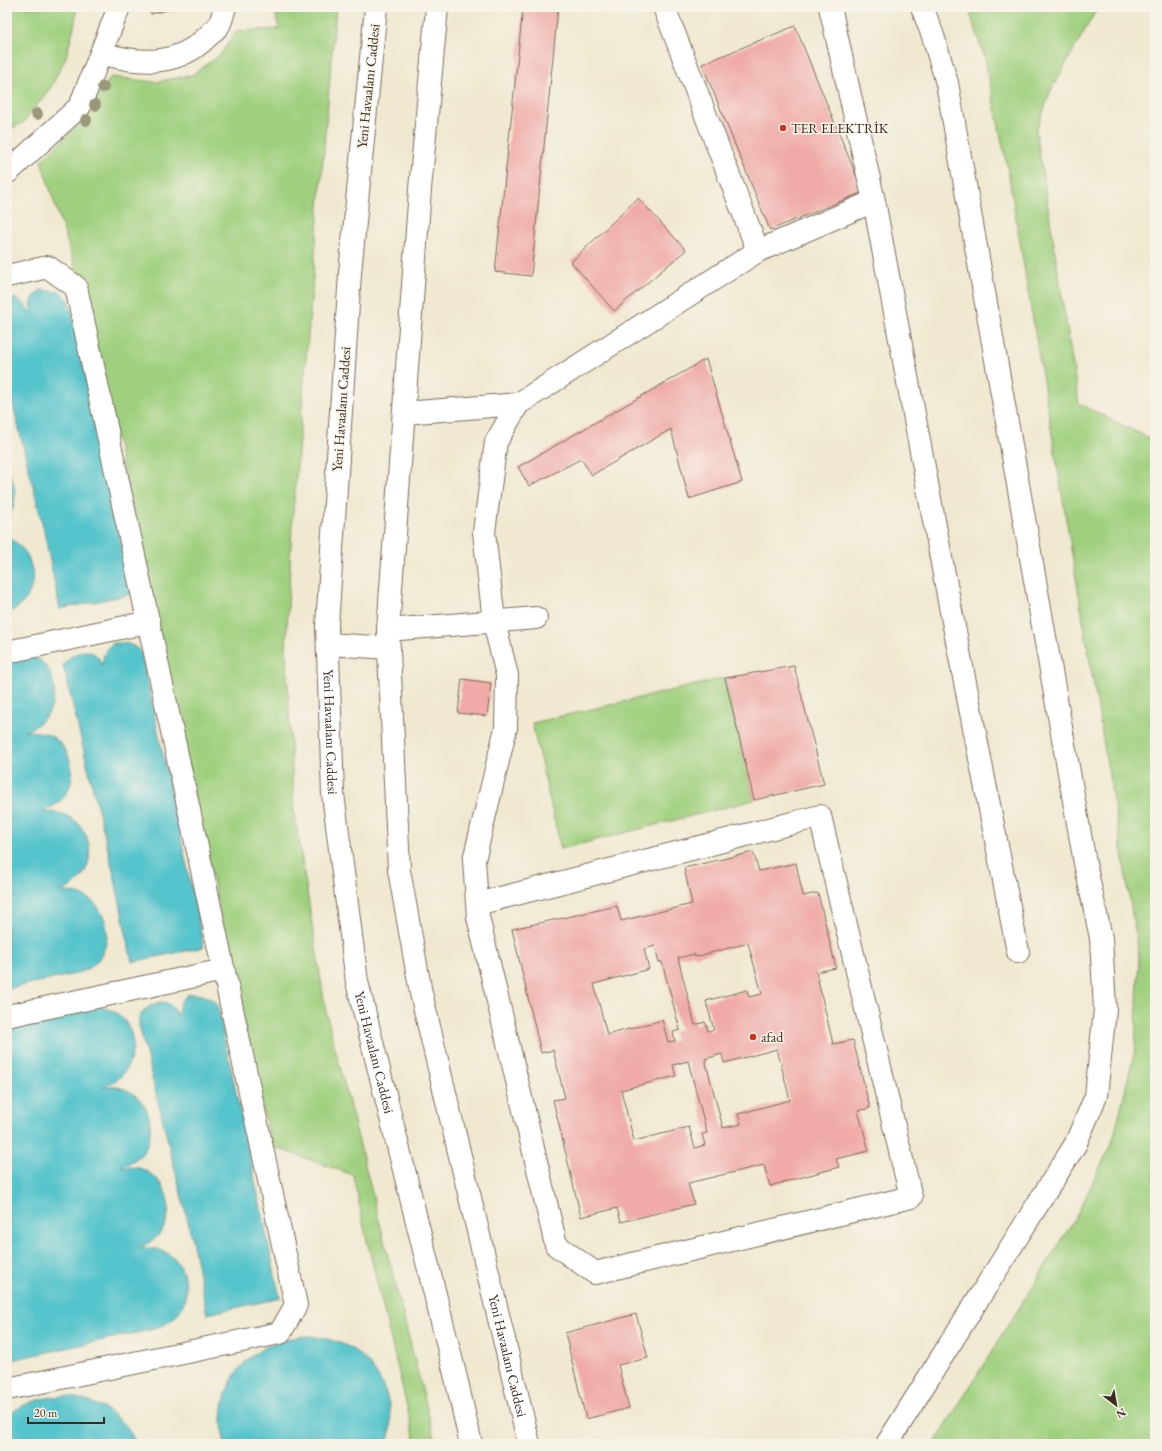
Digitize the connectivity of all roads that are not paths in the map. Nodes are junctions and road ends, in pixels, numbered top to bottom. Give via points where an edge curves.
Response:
1 (119, 7) edge
2 (225, 7) edge
3 (376, 7) edge
4 (436, 7) edge
5 (664, 7) edge
6 (830, 7) edge
7 (922, 7) edge
8 (101, 53) junction
9 (7, 173) edge
10 (874, 201) junction
11 (758, 251) junction
12 (7, 276) edge
13 (518, 404) junction
14 (404, 413) junction
15 (536, 618) dead end
16 (148, 622) junction
17 (494, 622) junction
18 (388, 639) junction
19 (328, 644) junction
20 (7, 652) edge
21 (477, 904) junction
22 (1018, 952) dead end
23 (224, 970) junction
24 (7, 1016) edge
25 (7, 1389) edge
26 (471, 1444) edge
27 (529, 1444) edge
28 (887, 1444) edge

1 - 8 main road
2 - 8 main road via 219,25 190,51 173,58 150,61 121,59
3 - 19 main road, Yeni Havaalanı Caddesi via 350,273
4 - 14 main road, Yeni Havaalanı Caddesi
5 - 11 main road
6 - 10 main road
7 - 28 main road via 947,83 1085,863 1101,938 1105,1009 1096,1096 1075,1145
8 - 9 main road via 80,106
10 - 11 main road
10 - 22 main road
11 - 13 main road
12 - 16 main road via 48,267 76,287
13 - 14 main road
13 - 17 main road via 496,442 484,532
14 - 18 main road, Yeni Havaalanı Caddesi
15 - 17 main road
16 - 20 main road
16 - 23 main road
17 - 18 main road
17 - 21 main road via 507,675 506,728 474,860
18 - 19 main road
18 - 27 main road, Yeni Havaalanı Caddesi via 400,878 421,993
19 - 26 main road, Yeni Havaalanı Caddesi via 333,794 357,982
21 - 21 main road via 556,1245 595,1273 911,1197 820,816
23 - 24 main road
23 - 25 main road via 296,1305 280,1333

